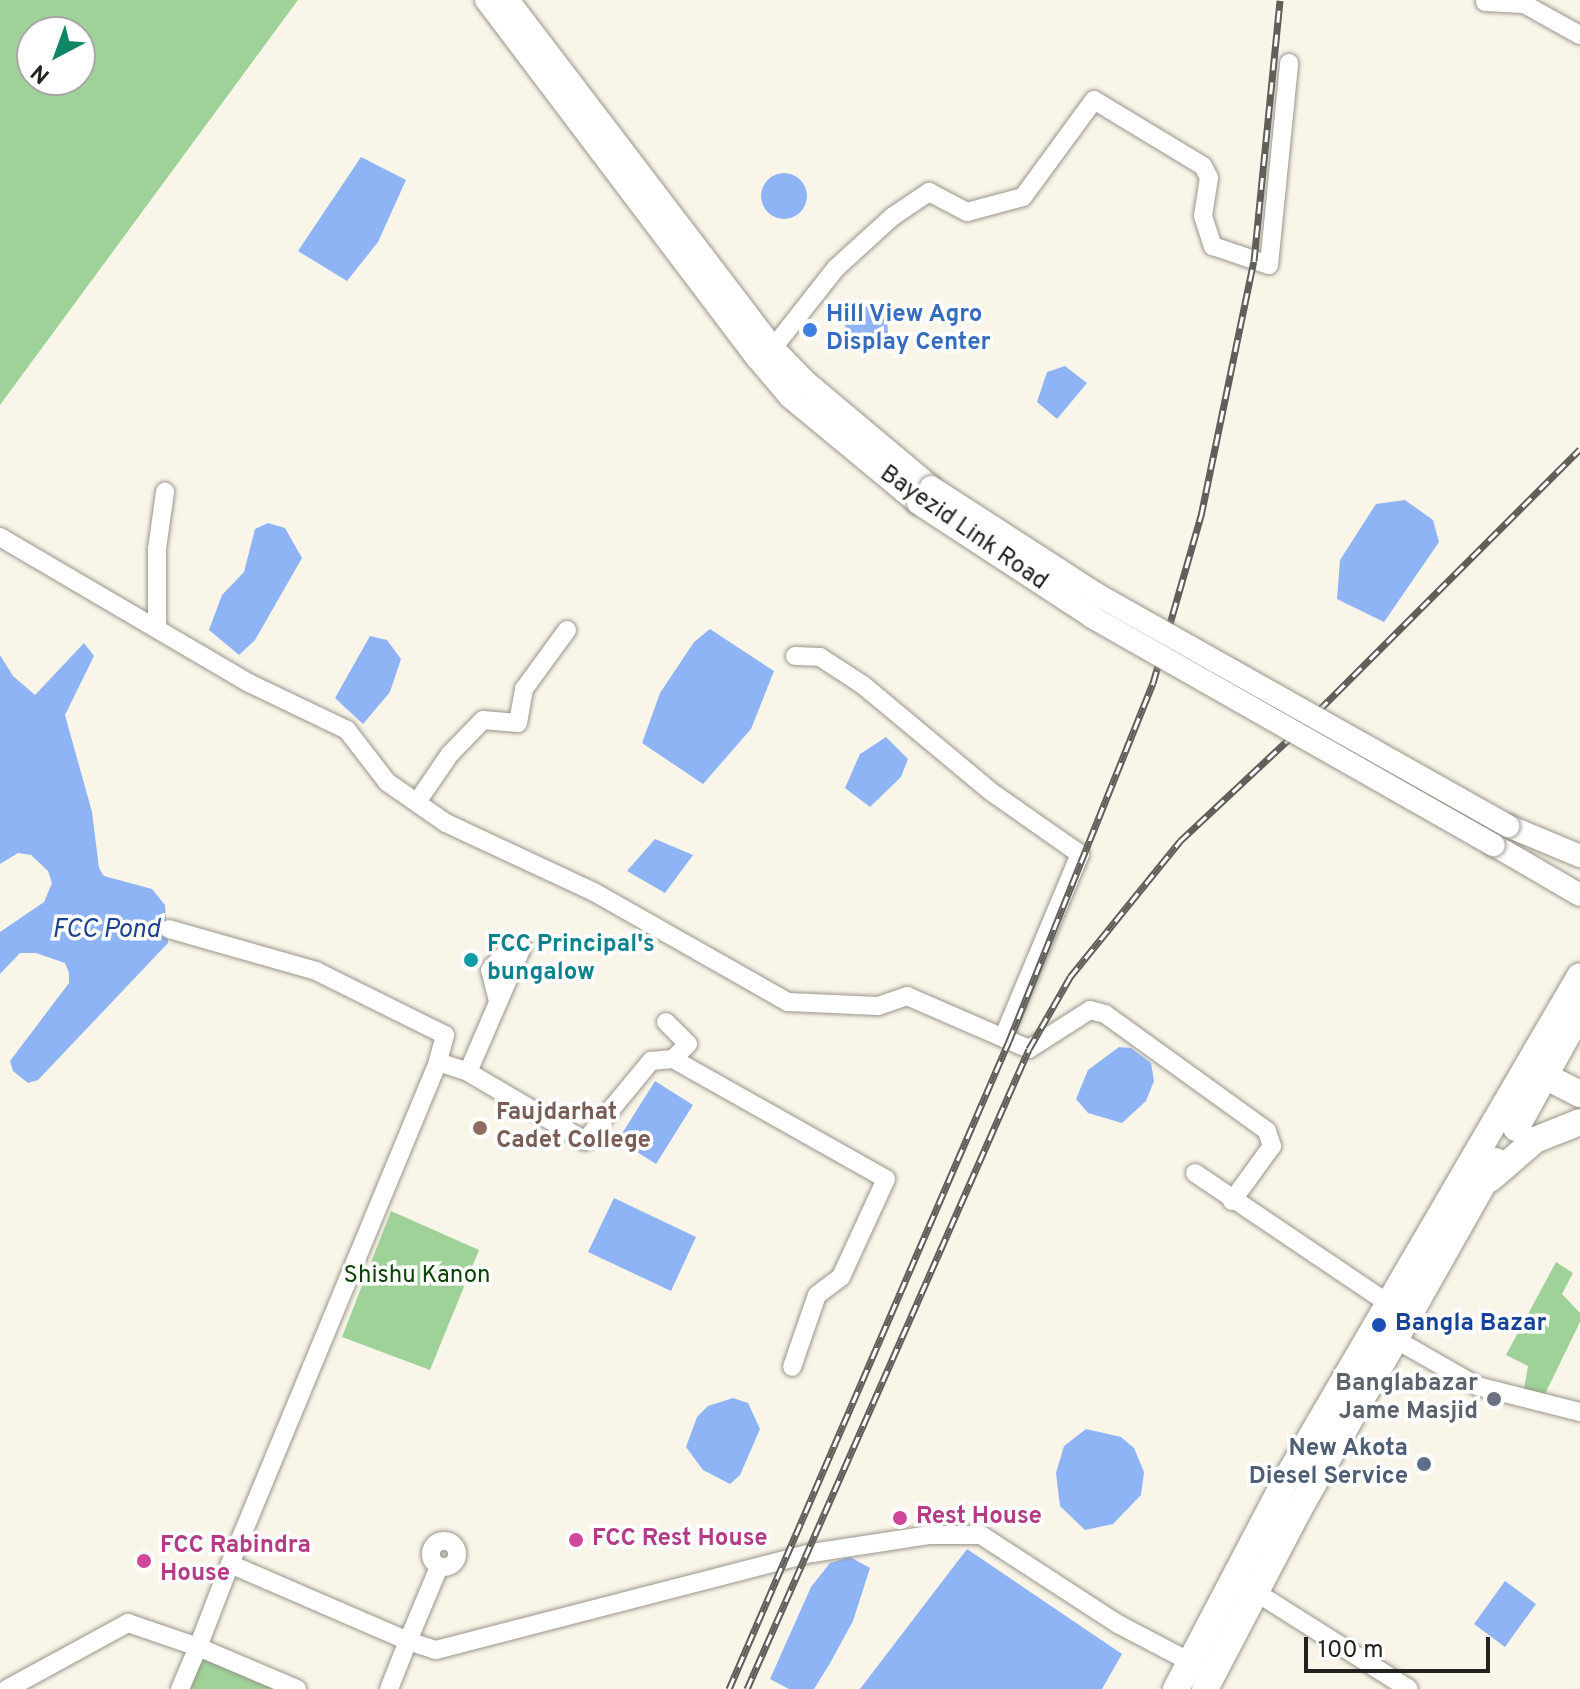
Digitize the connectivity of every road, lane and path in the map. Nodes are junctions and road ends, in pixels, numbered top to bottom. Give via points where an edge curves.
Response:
1 (486, 0) edge
2 (508, 0) edge
3 (1485, 2) edge
4 (1580, 35) edge
5 (1289, 63) dead end
6 (773, 348) junction
7 (165, 492) dead end
8 (924, 495) junction
9 (0, 537) edge
10 (157, 626) junction
11 (567, 630) dead end
12 (795, 656) dead end
13 (417, 802) junction
14 (1572, 855) edge
15 (1580, 895) edge
16 (169, 929) dead end
17 (1580, 976) edge
18 (498, 1001) dead end
19 (1580, 1012) edge
20 (666, 1022) dead end
21 (1003, 1038) junction
22 (673, 1059) junction
23 (438, 1062) junction
24 (1541, 1067) junction
25 (468, 1072) junction
26 (1580, 1077) edge
27 (1580, 1094) edge
28 (1580, 1122) edge
29 (1195, 1173) dead end
30 (1480, 1188) junction
31 (1232, 1201) junction
32 (1392, 1306) junction
33 (1395, 1339) junction
34 (792, 1367) dead end
35 (1580, 1412) edge
36 (230, 1564) junction
37 (439, 1567) dead end
38 (1254, 1591) junction
39 (408, 1641) junction
40 (198, 1647) junction
41 (1203, 1675) edge
42 (7, 1689) edge
43 (180, 1689) edge
44 (297, 1689) edge
45 (389, 1689) edge
46 (1176, 1689) edge
47 (1409, 1689) edge

1 - 8 main road, Bayezid Link Road via 790,397
2 - 6 main road, Bayezid Link Road
3 - 4 street via 1524,4
5 - 6 street via 1269,265 1213,246 1203,216 1209,178 1203,166 1094,100 1023,197 967,212 929,192 892,217 836,268
6 - 8 main road, Bayezid Link Road
7 - 10 street via 157,549
8 - 14 main road, Bayezid Link Road, bridge via 1508,826
8 - 15 main road, Bayezid Link Road, bridge via 1092,617
9 - 10 street
10 - 13 street via 249,683 347,730 387,782
11 - 13 street via 524,689 518,723 483,720
12 - 21 street via 820,657 863,685 990,791 1080,854
13 - 21 street via 446,823 594,892 788,1002 878,1006 907,996
16 - 23 street via 316,971 445,1035
17 - 24 highway
18 - 25 street
19 - 24 highway
20 - 22 street via 692,1040
21 - 31 street via 1029,1049 1090,1010 1105,1014 1267,1131 1272,1146
22 - 25 street via 651,1061 585,1141
22 - 34 street via 886,1179 841,1277 817,1295
23 - 25 street
23 - 36 street
24 - 26 highway
24 - 27 highway
24 - 30 highway
24 - 32 highway
28 - 30 highway via 1535,1140
29 - 31 street
30 - 33 highway
31 - 32 street
32 - 41 highway via 1287,1478
33 - 35 street via 1477,1386
33 - 38 highway
36 - 39 street
36 - 40 street
37 - 39 street
38 - 41 highway
38 - 47 street
39 - 41 street via 436,1650 812,1553 929,1535 981,1535
39 - 45 street
40 - 42 street via 128,1623
40 - 43 street
40 - 44 street
41 - 46 highway

